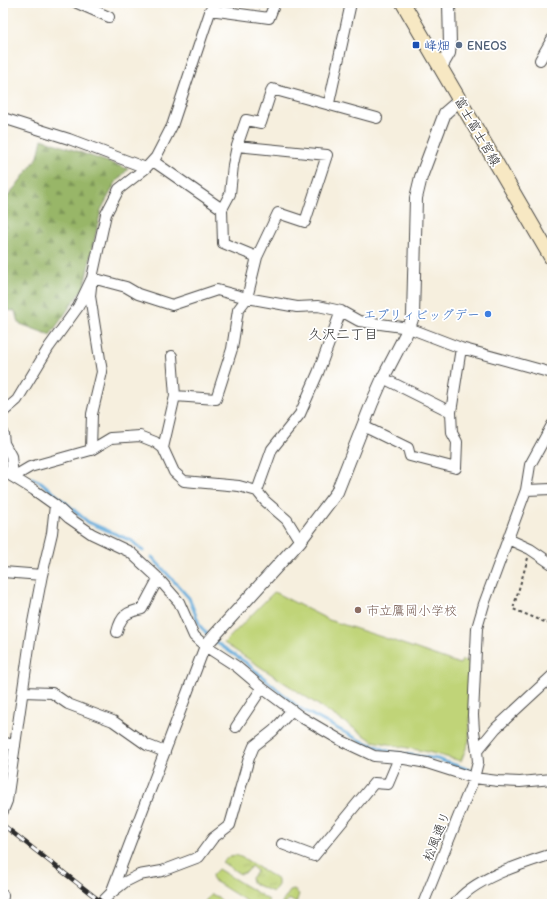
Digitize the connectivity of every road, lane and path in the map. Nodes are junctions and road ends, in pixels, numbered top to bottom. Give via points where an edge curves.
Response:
1 (77, 3) edge
2 (274, 3) edge
3 (351, 3) edge
4 (403, 3) edge
5 (449, 3) edge
6 (212, 6) edge
7 (109, 17) dead end
8 (552, 39) edge
9 (540, 60) dead end
10 (441, 67) junction
11 (460, 100) junction
12 (329, 104) junction
13 (3, 118) edge
14 (377, 118) dead end
15 (237, 146) junction
16 (150, 164) junction
17 (222, 209) junction
18 (257, 257) junction
19 (552, 259) edge
20 (92, 278) junction
21 (247, 298) junction
22 (341, 311) junction
23 (409, 328) junction
24 (461, 348) junction
25 (172, 356) dead end
26 (552, 373) edge
27 (383, 378) junction
28 (175, 396) junction
29 (3, 412) edge
30 (451, 412) junction
31 (552, 425) edge
32 (363, 426) junction
33 (3, 434) edge
34 (163, 448) junction
35 (91, 450) junction
36 (3, 471) edge
37 (14, 477) junction
38 (552, 489) edge
39 (526, 490) junction
40 (258, 491) junction
41 (55, 505) junction
42 (508, 539) junction
43 (300, 541) junction
44 (530, 549) junction
45 (552, 564) edge
46 (3, 572) edge
47 (42, 575) junction
48 (158, 579) junction
49 (552, 625) edge
50 (118, 632) dead end
51 (206, 645) junction
52 (552, 676) edge
53 (262, 688) junction
54 (23, 692) junction
55 (292, 710) junction
56 (236, 727) dead end
57 (3, 742) edge
58 (15, 746) junction
59 (477, 751) junction
60 (165, 752) junction
61 (399, 758) junction
62 (474, 777) junction
63 (552, 779) edge
64 (3, 811) edge
65 (282, 844) dead end
66 (552, 854) edge
67 (111, 893) junction
68 (100, 904) edge
69 (423, 904) edge
70 (455, 904) edge

1 - 7 street
2 - 6 street via 269,18
3 - 12 street
4 - 10 main road, 富士富士宮線
5 - 10 street via 450,44
6 - 16 street via 172,126
8 - 9 street
10 - 11 main road, 富士富士宮線
11 - 19 main road, 富士富士宮線
11 - 23 street via 445,113 421,177 416,198 413,316
12 - 14 street
12 - 15 street via 272,89 261,122 246,120
13 - 16 street
15 - 17 street via 230,194
15 - 18 street via 327,155 305,222 278,212
16 - 17 street
16 - 20 street via 119,189 106,214
17 - 18 street via 223,243
18 - 21 street
20 - 21 street via 126,287 138,294 172,305 217,290
20 - 29 street via 78,307 49,347 17,400
20 - 35 street via 90,296 102,372 92,414
21 - 22 street via 297,307 318,306
21 - 28 street via 238,310 232,349 216,399
22 - 23 street via 358,321
22 - 40 street via 300,414 272,449
23 - 24 street
23 - 27 street
24 - 26 street
24 - 30 street
25 - 28 street
27 - 30 street
27 - 32 street
28 - 34 street
30 - 32 street via 452,433 457,442 456,468 410,456 408,448
31 - 39 street, 松風通り via 530,465
32 - 43 street via 337,492
33 - 37 street
34 - 35 street via 140,436 111,438
34 - 40 street via 174,472 184,481 239,486
35 - 37 street via 30,467
36 - 37 street
37 - 41 street
38 - 39 street
39 - 42 street, 松風通り
40 - 43 street via 265,501 287,520
41 - 47 street via 52,533
41 - 48 street via 92,534 130,552
42 - 44 street
42 - 59 street, 松風通り via 477,628 473,715
43 - 51 street
44 - 45 street
44 - 49 path via 513,609
46 - 47 street
47 - 54 street
48 - 50 street via 142,609 130,612 120,622
48 - 51 street via 179,602 194,636
51 - 53 street
51 - 60 street
52 - 59 street via 496,728
53 - 55 street
53 - 56 street
54 - 58 street
54 - 60 street via 52,694 68,704 113,721 147,745
55 - 61 street via 342,741 374,756
55 - 67 street via 273,731 254,746 248,758 230,825 213,838 199,857 162,871 139,875
57 - 58 street
58 - 64 street via 7,802
59 - 62 street, 松風通り via 478,762
60 - 67 street
61 - 62 street via 427,763
61 - 65 street via 388,784 374,783 314,856
62 - 63 street via 520,782
62 - 69 street, 松風通り
66 - 70 street via 499,872 474,887
67 - 68 street

